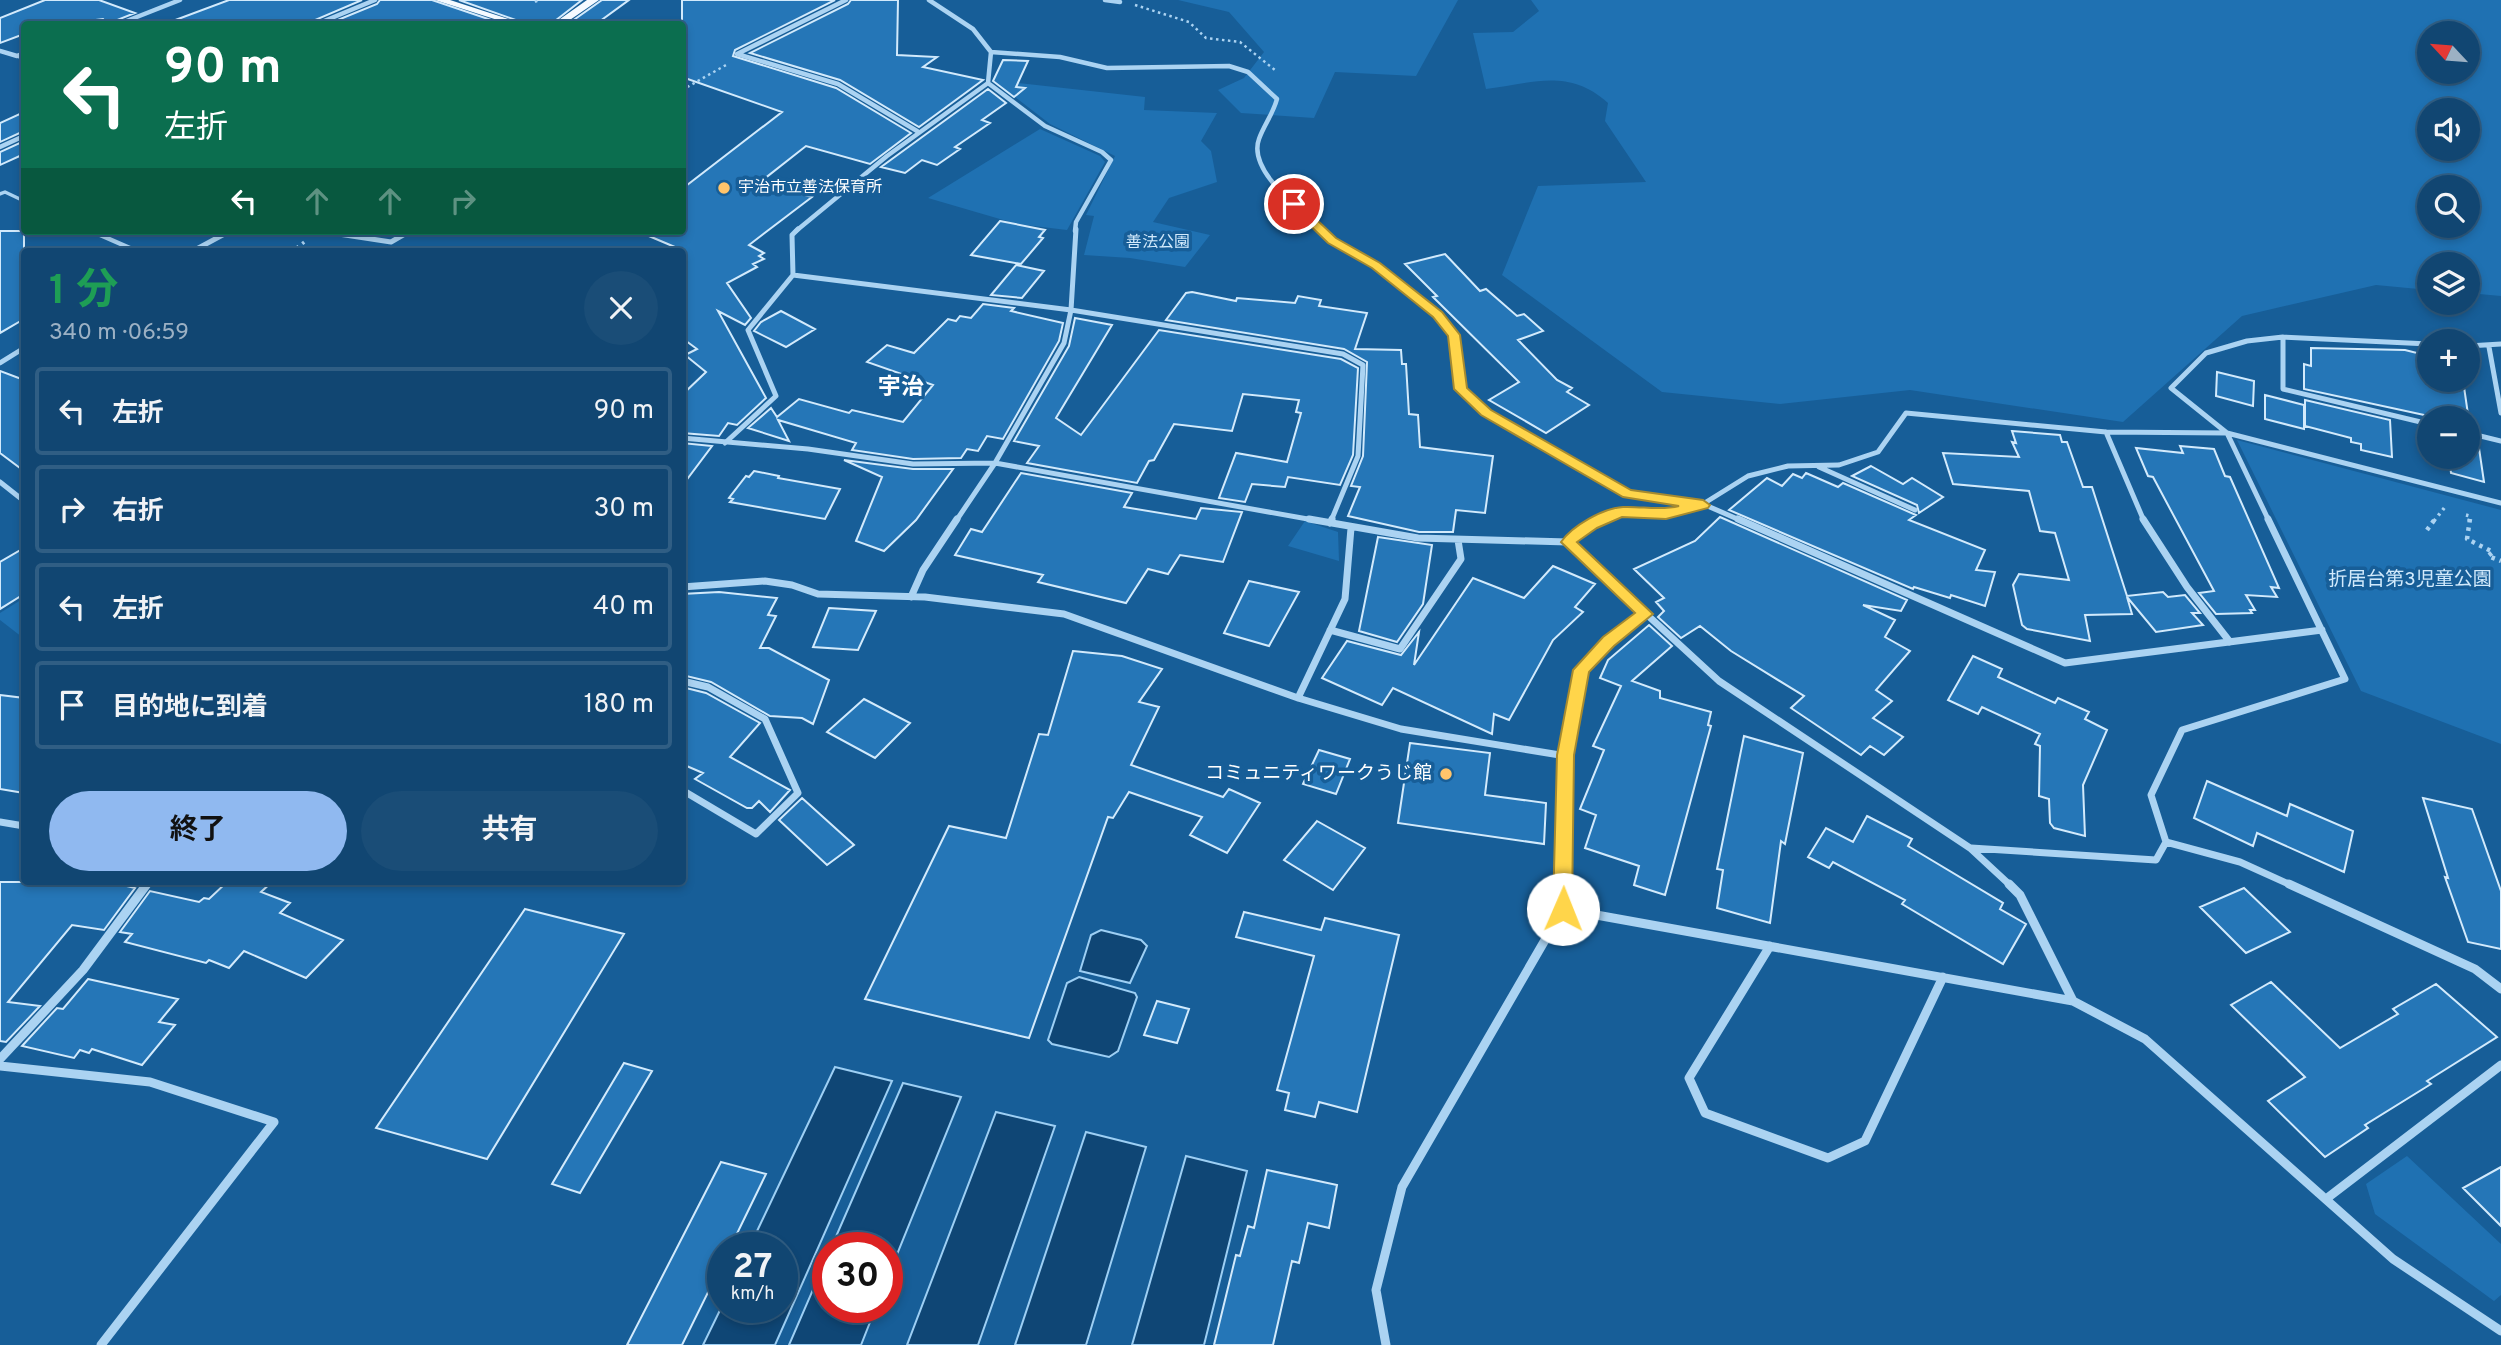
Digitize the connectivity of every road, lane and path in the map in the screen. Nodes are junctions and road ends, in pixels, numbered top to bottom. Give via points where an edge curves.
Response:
1 (180, 0) edge
2 (375, 0) edge
3 (440, 0) edge
4 (594, 0) edge
5 (846, 0) edge
6 (929, 0) edge
7 (1105, 0) edge
8 (1120, 2) joint
9 (127, 21) edge
10 (324, 21) edge
11 (509, 21) edge
12 (562, 21) edge
13 (0, 51) edge
14 (991, 52) junction
15 (21, 54) edge
16 (17, 56) junction
17 (742, 56) junction
18 (21, 58) edge
19 (988, 83) junction
20 (686, 88) edge
21 (1277, 99) junction
22 (917, 131) junction
23 (21, 137) edge
24 (0, 147) edge
25 (0, 194) edge
26 (21, 200) edge
27 (100, 235) edge
28 (223, 235) edge
29 (345, 235) edge
30 (403, 235) edge
31 (130, 248) edge
32 (198, 248) edge
33 (793, 275) junction
34 (1071, 310) junction
35 (2283, 337) junction
36 (2417, 343) edge
37 (2501, 344) edge
38 (2480, 347) edge
39 (2489, 347) junction
40 (21, 350) edge
41 (0, 363) edge
42 (2501, 413) edge
43 (2417, 421) edge
44 (2106, 432) junction
45 (2227, 433) junction
46 (2480, 436) edge
47 (686, 438) edge
48 (2501, 441) edge
49 (724, 443) junction
50 (995, 463) junction
51 (1815, 466) junction
52 (0, 482) edge
53 (21, 493) edge
54 (2501, 503) edge
55 (1703, 505) junction
56 (1915, 510) dead end
57 (2452, 510) dead end
58 (2461, 513) dead end
59 (1330, 523) junction
60 (1351, 528) junction
61 (2427, 530) dead end
62 (1458, 540) junction
63 (1568, 542) junction
64 (2501, 561) edge
65 (686, 587) edge
66 (911, 597) junction
67 (1645, 614) junction
68 (1330, 630) junction
69 (2322, 630) junction
70 (2230, 642) junction
71 (686, 682) edge
72 (1298, 698) junction
73 (1566, 755) junction
74 (686, 792) edge
75 (0, 822) edge
76 (21, 826) edge
77 (2166, 842) junction
78 (1970, 848) junction
79 (147, 885) edge
80 (1563, 909) junction
81 (1770, 946) junction
82 (1944, 977) junction
83 (2501, 989) edge
84 (2073, 1001) junction
85 (0, 1059) edge
86 (2501, 1065) edge
87 (0, 1066) edge
88 (2326, 1199) junction
89 (2501, 1331) edge
90 (102, 1345) edge
91 (1386, 1345) edge

1 - 9 street
2 - 10 street
3 - 11 main road
4 - 12 main road
5 - 17 street via 737,54
6 - 14 street via 972,29
7 - 8 street
8 - 21 path via 1189,22 1206,37 1240,42 1266,60 1282,79
13 - 16 street
14 - 19 street
14 - 21 street via 1060,57 1107,68 1229,66 1248,72
15 - 16 street
16 - 18 lane
17 - 20 path
17 - 22 street via 838,84
19 - 22 street
19 - 34 street via 1045,126 1111,160 1076,222
21 - 55 street via 1258,141 1258,163 1332,240 1376,265 1438,314 1454,335 1461,389 1486,412 1628,494
22 - 33 street via 792,235
23 - 24 street
25 - 26 lane
27 - 31 lane
28 - 32 street
29 - 30 street via 391,242
33 - 34 street
33 - 49 street via 748,330 776,396
34 - 50 street via 1064,343
34 - 59 street via 1343,354 1363,365 1358,456
35 - 36 street
35 - 43 street via 2283,389
35 - 45 street via 2206,353 2171,388
37 - 39 street
38 - 39 street
39 - 42 street
40 - 41 street
44 - 45 street
44 - 51 street via 1906,413 1878,452 1839,465
44 - 70 street via 2144,521
45 - 54 street
45 - 69 street
46 - 48 street
47 - 49 street
49 - 50 street via 914,464
50 - 59 street
50 - 66 street via 923,570
51 - 55 street via 1788,466 1748,476
51 - 56 street
52 - 53 street
55 - 63 street via 1666,514 1620,512 1592,524
55 - 70 street via 2065,663
57 - 61 path via 2443,506
58 - 64 path via 2470,516 2467,540
59 - 60 street
60 - 62 street
60 - 68 street via 1345,599
62 - 63 street
62 - 68 street via 1461,559 1400,649
63 - 67 street
65 - 66 street via 765,581 818,594
66 - 72 street via 1064,614
67 - 73 street via 1581,670
67 - 78 street via 1719,681
68 - 72 street
69 - 70 street
69 - 77 street via 2345,679 2182,730 2151,795
71 - 74 street via 708,687 765,719 799,793 756,834
72 - 73 street via 1401,729
73 - 80 street
75 - 76 street
77 - 78 street via 2156,860
77 - 83 street via 2252,868 2475,969
78 - 84 street via 2020,895
79 - 85 street via 83,970
80 - 81 street
80 - 91 street via 1402,1187 1376,1290
81 - 82 street
81 - 82 street via 1689,1078 1705,1113 1828,1158 1864,1141
82 - 84 street
84 - 88 street via 2145,1039
86 - 88 street
87 - 90 street via 150,1082 274,1122
88 - 89 street via 2393,1259

